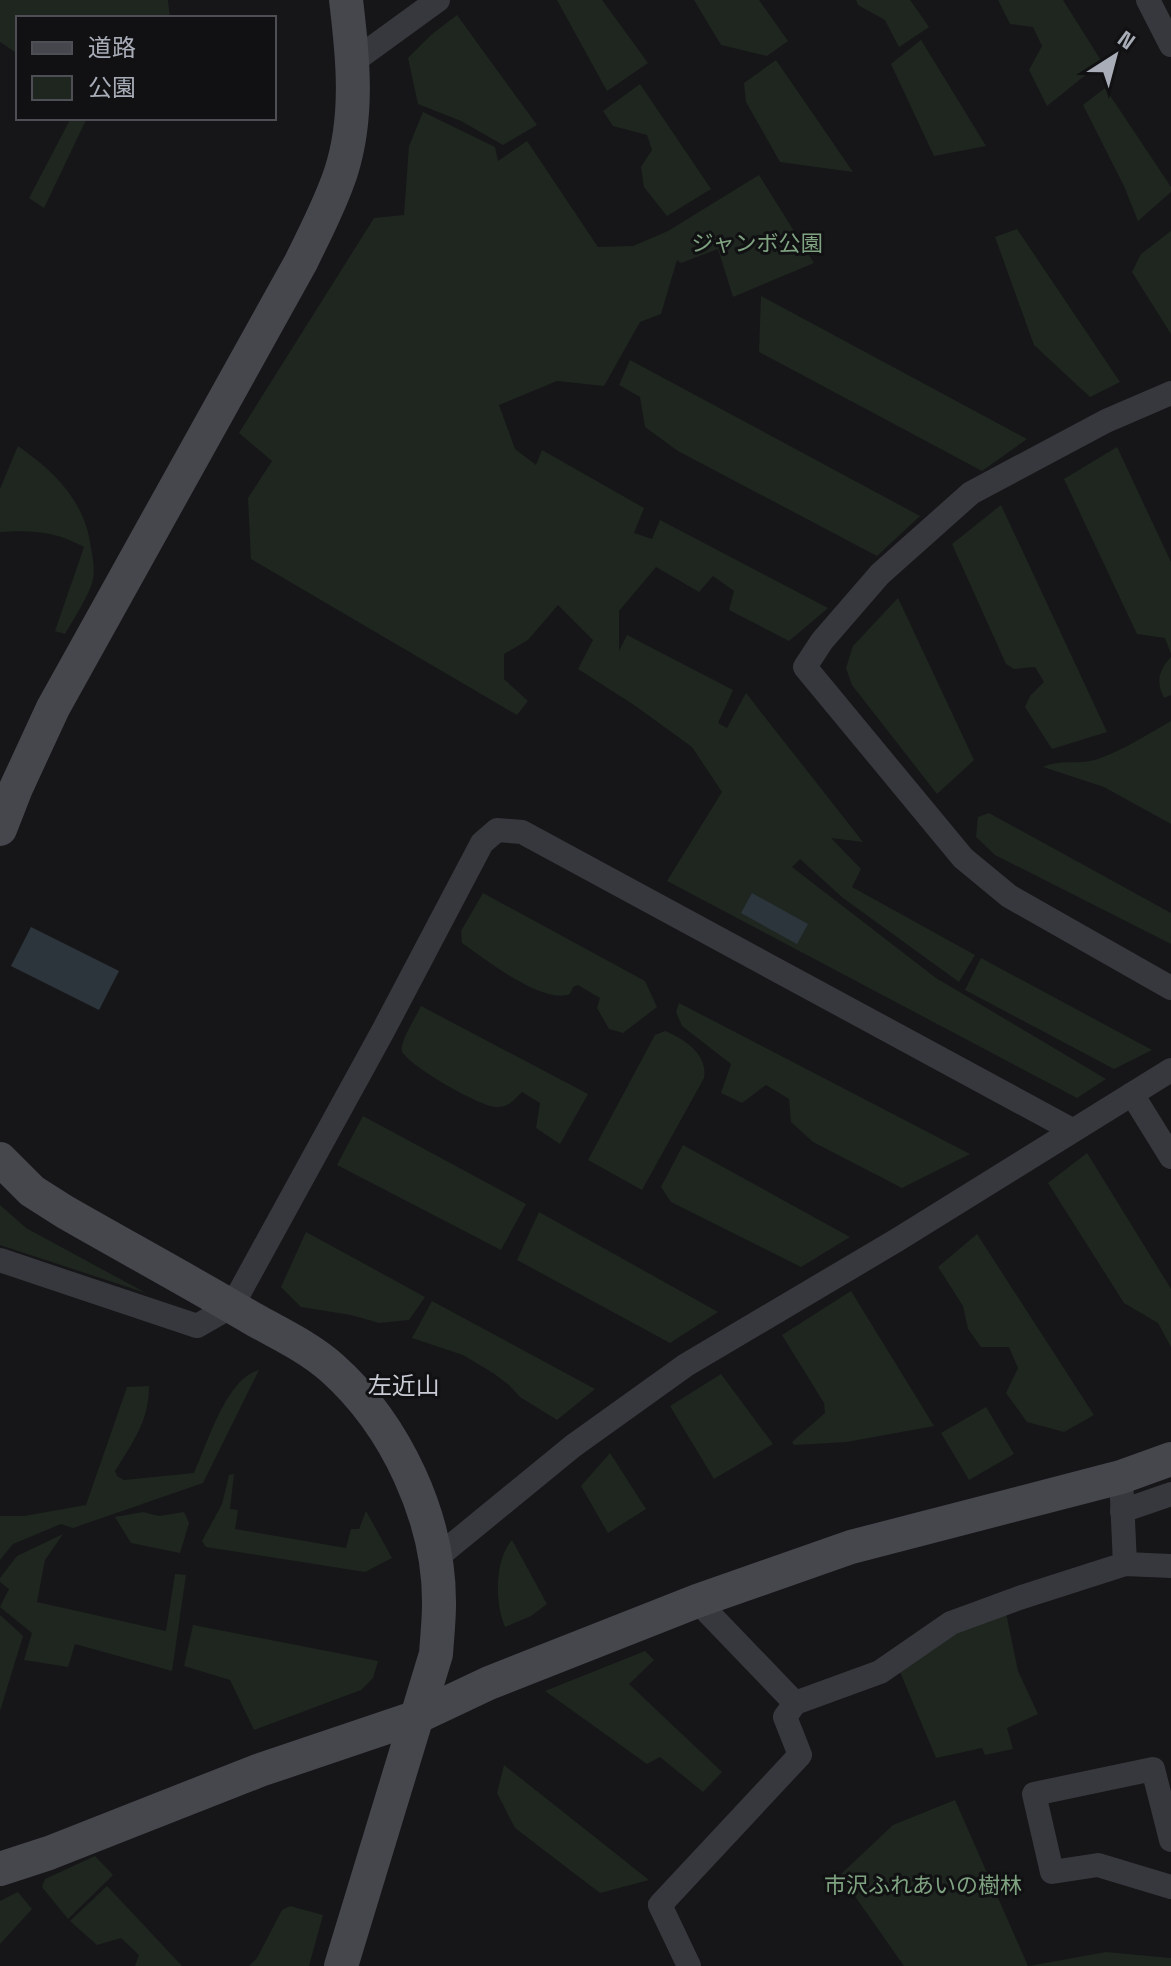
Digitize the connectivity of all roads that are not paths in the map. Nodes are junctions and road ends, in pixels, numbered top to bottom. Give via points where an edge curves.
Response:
1 (346, 0) edge
2 (438, 0) edge
3 (1148, 0) edge
4 (1171, 45) edge
5 (354, 61) junction
6 (1171, 393) edge
7 (0, 829) edge
8 (1171, 988) edge
9 (1171, 1070) edge
10 (1132, 1094) junction
11 (1072, 1130) junction
12 (1171, 1157) edge
13 (0, 1159) edge
14 (0, 1260) edge
15 (232, 1306) junction
16 (1171, 1459) edge
17 (1121, 1477) junction
18 (1171, 1494) edge
19 (1122, 1511) junction
20 (435, 1559) junction
21 (1125, 1564) junction
22 (1171, 1566) edge
23 (697, 1601) junction
24 (795, 1703) junction
25 (417, 1717) junction
26 (1171, 1838) edge
27 (2, 1862) edge
28 (1171, 1887) edge
29 (341, 1966) edge
30 (689, 1966) edge

1 - 5 street
2 - 5 street
3 - 4 street
5 - 7 street via 347,146 326,208 53,708
6 - 8 street via 1106,421 971,493 880,574 805,667 963,858 1009,896
9 - 10 street
10 - 11 street
10 - 12 street
11 - 15 street via 522,832 497,830 482,843
11 - 20 street via 686,1365 573,1446
13 - 15 street via 32,1191 65,1212
14 - 15 street via 197,1326
15 - 20 street via 331,1367 364,1402 410,1475
16 - 17 street
17 - 19 street
17 - 23 street via 851,1547
18 - 19 street
19 - 21 street
20 - 25 street via 436,1654
21 - 22 street
21 - 24 street via 951,1623 880,1672
23 - 24 street
23 - 25 street
24 - 30 street via 785,1717 800,1755 660,1905
25 - 27 street via 260,1770 49,1853
25 - 29 street
26 - 28 street via 1153,1769 1034,1794 1052,1872 1098,1865

